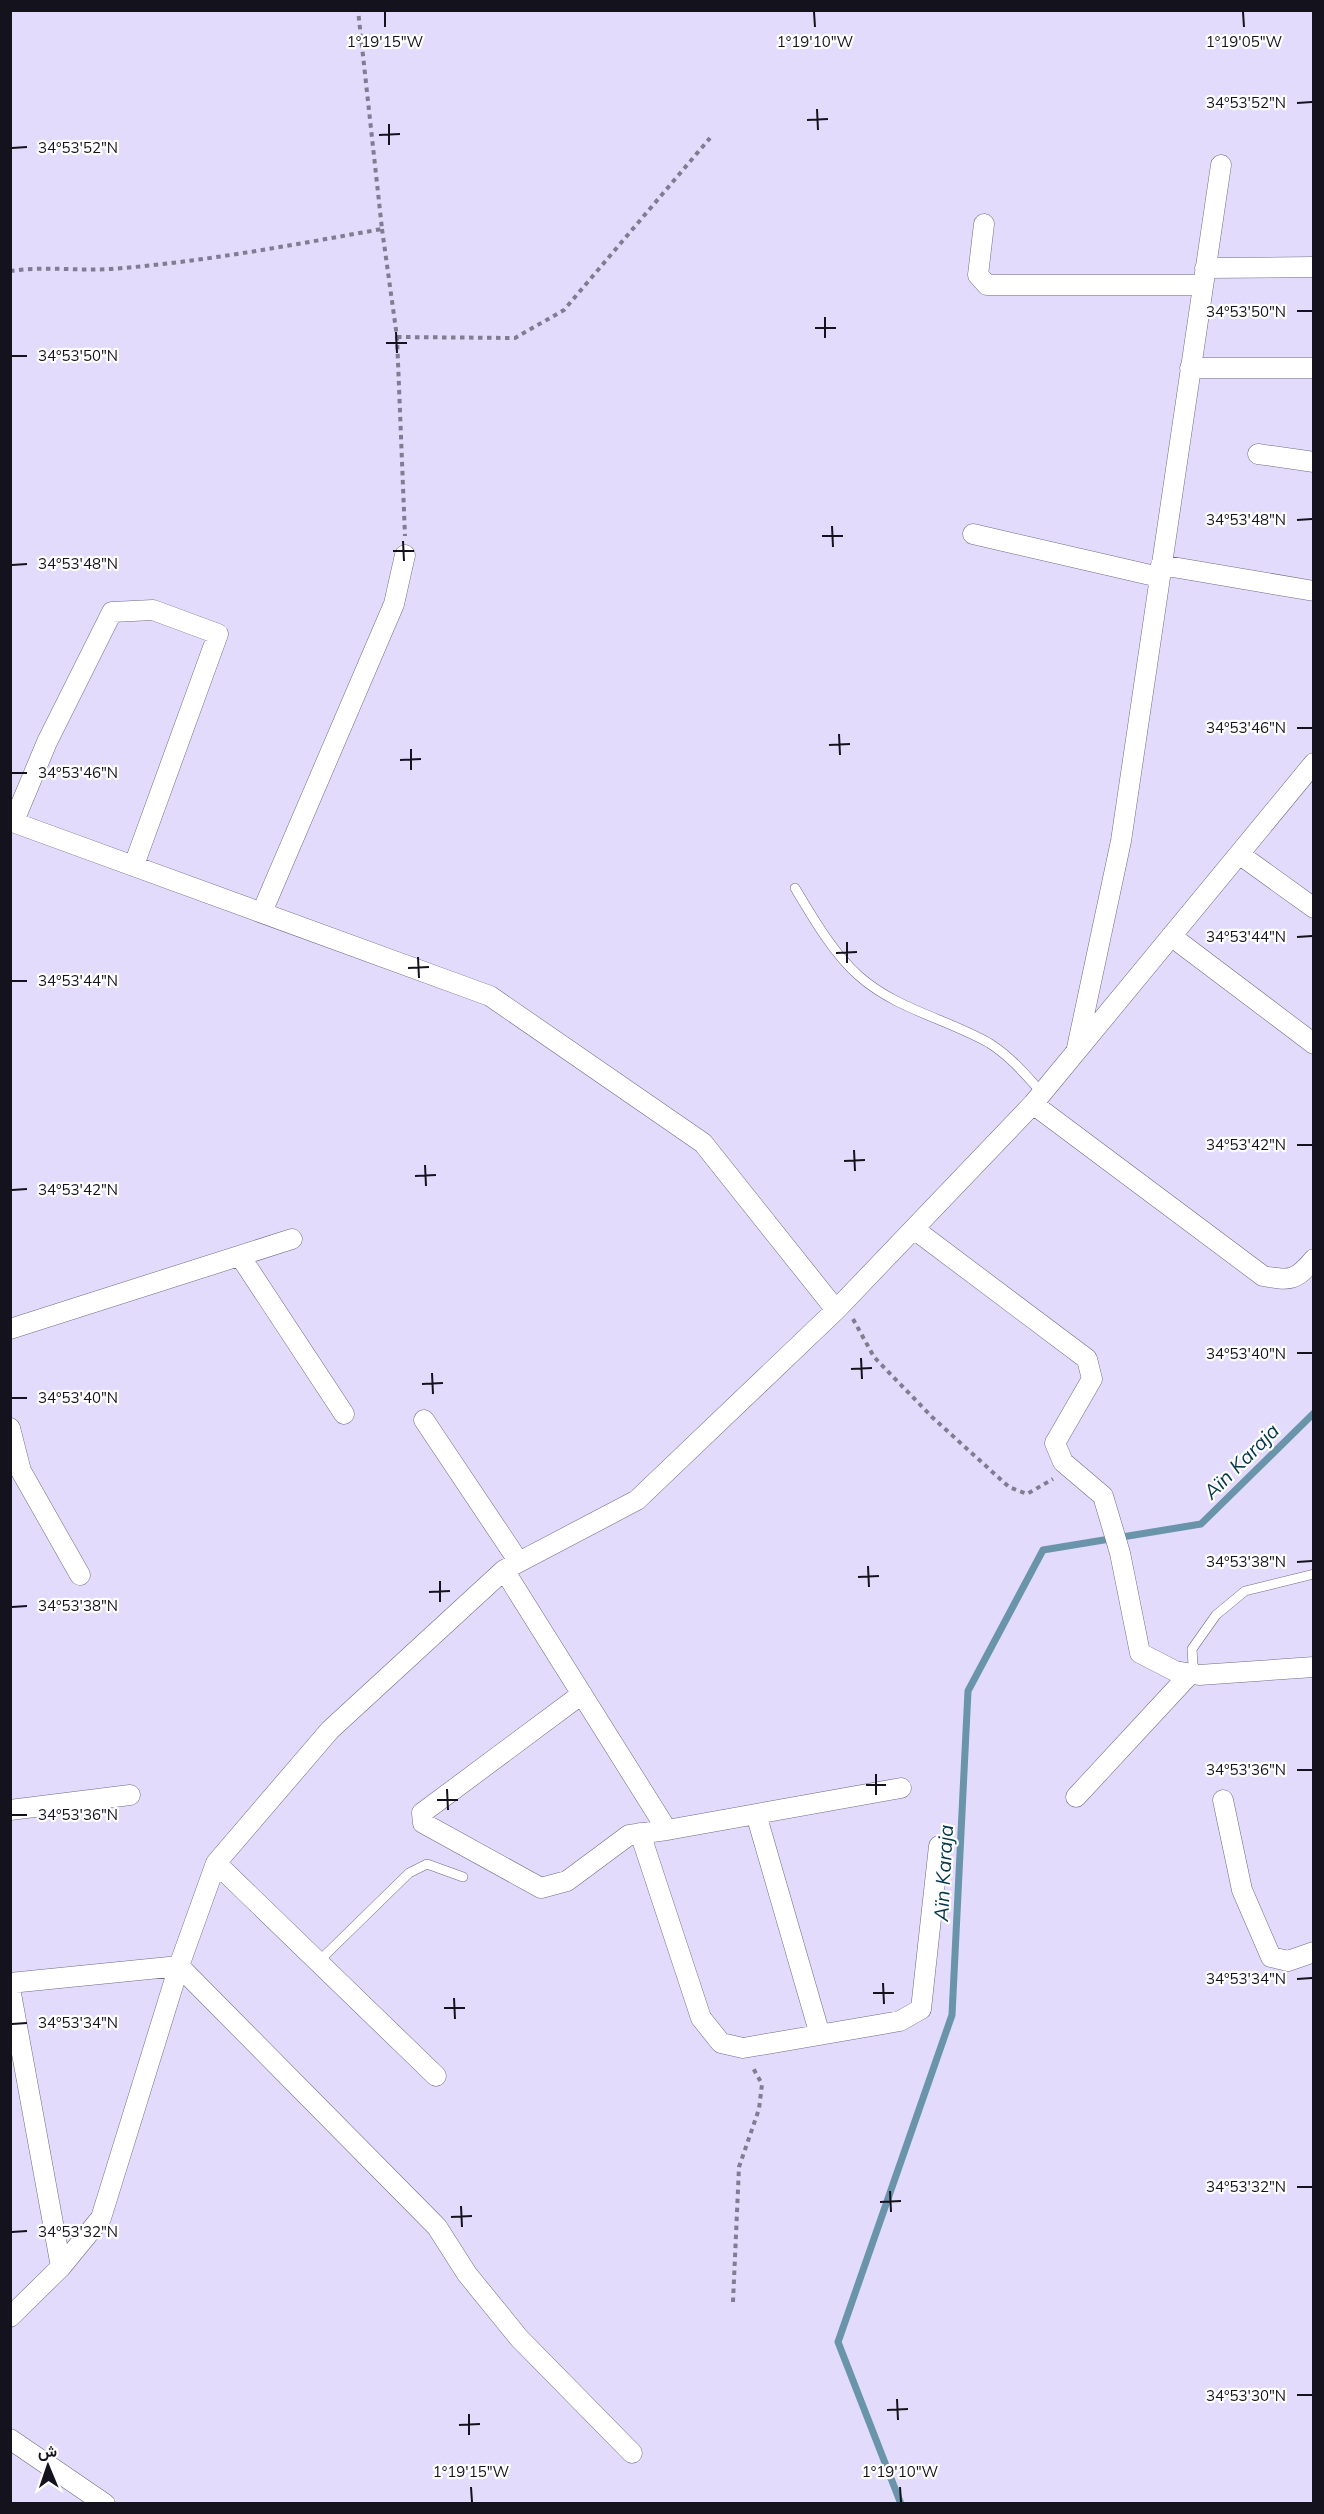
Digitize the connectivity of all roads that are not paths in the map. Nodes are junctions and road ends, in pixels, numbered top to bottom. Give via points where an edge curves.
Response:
1 (1221, 165) dead end
2 (984, 224) dead end
3 (1314, 267) edge
4 (1203, 277) junction
5 (1190, 368) junction
6 (1314, 368) edge
7 (1258, 454) dead end
8 (1314, 462) edge
9 (973, 534) dead end
10 (405, 555) road end
11 (1160, 571) junction
12 (1314, 591) edge
13 (1314, 763) edge
14 (12, 821) edge
15 (1239, 854) junction
16 (134, 865) junction
17 (795, 888) dead end
18 (1314, 908) edge
19 (262, 912) junction
20 (1171, 936) junction
21 (1314, 1044) edge
22 (1076, 1052) junction
23 (1038, 1099) junction
24 (914, 1229) junction
25 (292, 1239) dead end
26 (240, 1256) junction
27 (1314, 1259) edge
28 (840, 1306) junction
29 (10, 1329) edge
30 (344, 1414) dead end
31 (424, 1420) dead end
32 (10, 1428) edge
33 (512, 1566) junction
34 (1314, 1574) edge
35 (80, 1575) dead end
36 (1314, 1667) edge
37 (1194, 1674) junction
38 (582, 1694) junction
39 (901, 1788) dead end
40 (130, 1795) dead end
41 (1076, 1797) dead end
42 (1223, 1800) dead end
43 (10, 1810) edge
44 (756, 1814) junction
45 (667, 1830) junction
46 (640, 1833) junction
47 (939, 1846) dead end
48 (216, 1863) junction
49 (463, 1878) dead end
50 (1314, 1952) edge
51 (318, 1962) junction
52 (179, 1966) junction
53 (10, 1983) edge
54 (10, 1988) edge
55 (820, 2035) junction
56 (436, 2076) dead end
57 (61, 2267) junction
58 (10, 2318) edge
59 (10, 2439) edge
60 (632, 2453) dead end
61 (105, 2504) edge

1 - 4 street
2 - 4 street via 978,275 987,285
3 - 4 street
4 - 5 street
5 - 6 street
5 - 11 street
7 - 8 street
9 - 11 street
10 - 19 street via 394,604
11 - 12 street
11 - 22 street via 1121,841
13 - 15 street
14 - 16 street
14 - 16 street via 112,612 153,610 218,634
15 - 18 street
15 - 20 street
16 - 19 street
17 - 23 lane via 818,928 859,976 895,1000 989,1043 1013,1061
19 - 28 street via 490,996 703,1143
20 - 21 street
20 - 22 street
22 - 23 street
23 - 24 street
23 - 27 street via 1263,1276 1287,1280 1302,1273
24 - 28 street
24 - 37 street via 1087,1359 1092,1379 1055,1443 1063,1462 1103,1496 1107,1505 1140,1653 1175,1671
25 - 26 street
26 - 29 street
26 - 30 street
28 - 33 street via 638,1500
31 - 33 street
32 - 35 street via 21,1471
33 - 38 street
33 - 48 street via 330,1730
34 - 37 lane via 1245,1591 1216,1615 1192,1649
36 - 37 street
37 - 41 street
38 - 45 street
38 - 46 street via 422,1813 423,1823 541,1888 567,1881 629,1834
39 - 44 street
40 - 43 street
42 - 50 street via 1242,1890 1271,1957 1288,1961
44 - 45 street
44 - 55 street
45 - 46 street
46 - 55 street via 701,2018 721,2043 743,2048
47 - 55 street via 921,2009 900,2021
48 - 51 street
48 - 52 street
49 - 51 lane via 427,1864 409,1873
51 - 56 street
52 - 53 street
52 - 57 street via 101,2218
52 - 60 street via 437,2227 467,2274 519,2338
54 - 57 street
57 - 58 street
59 - 61 street

